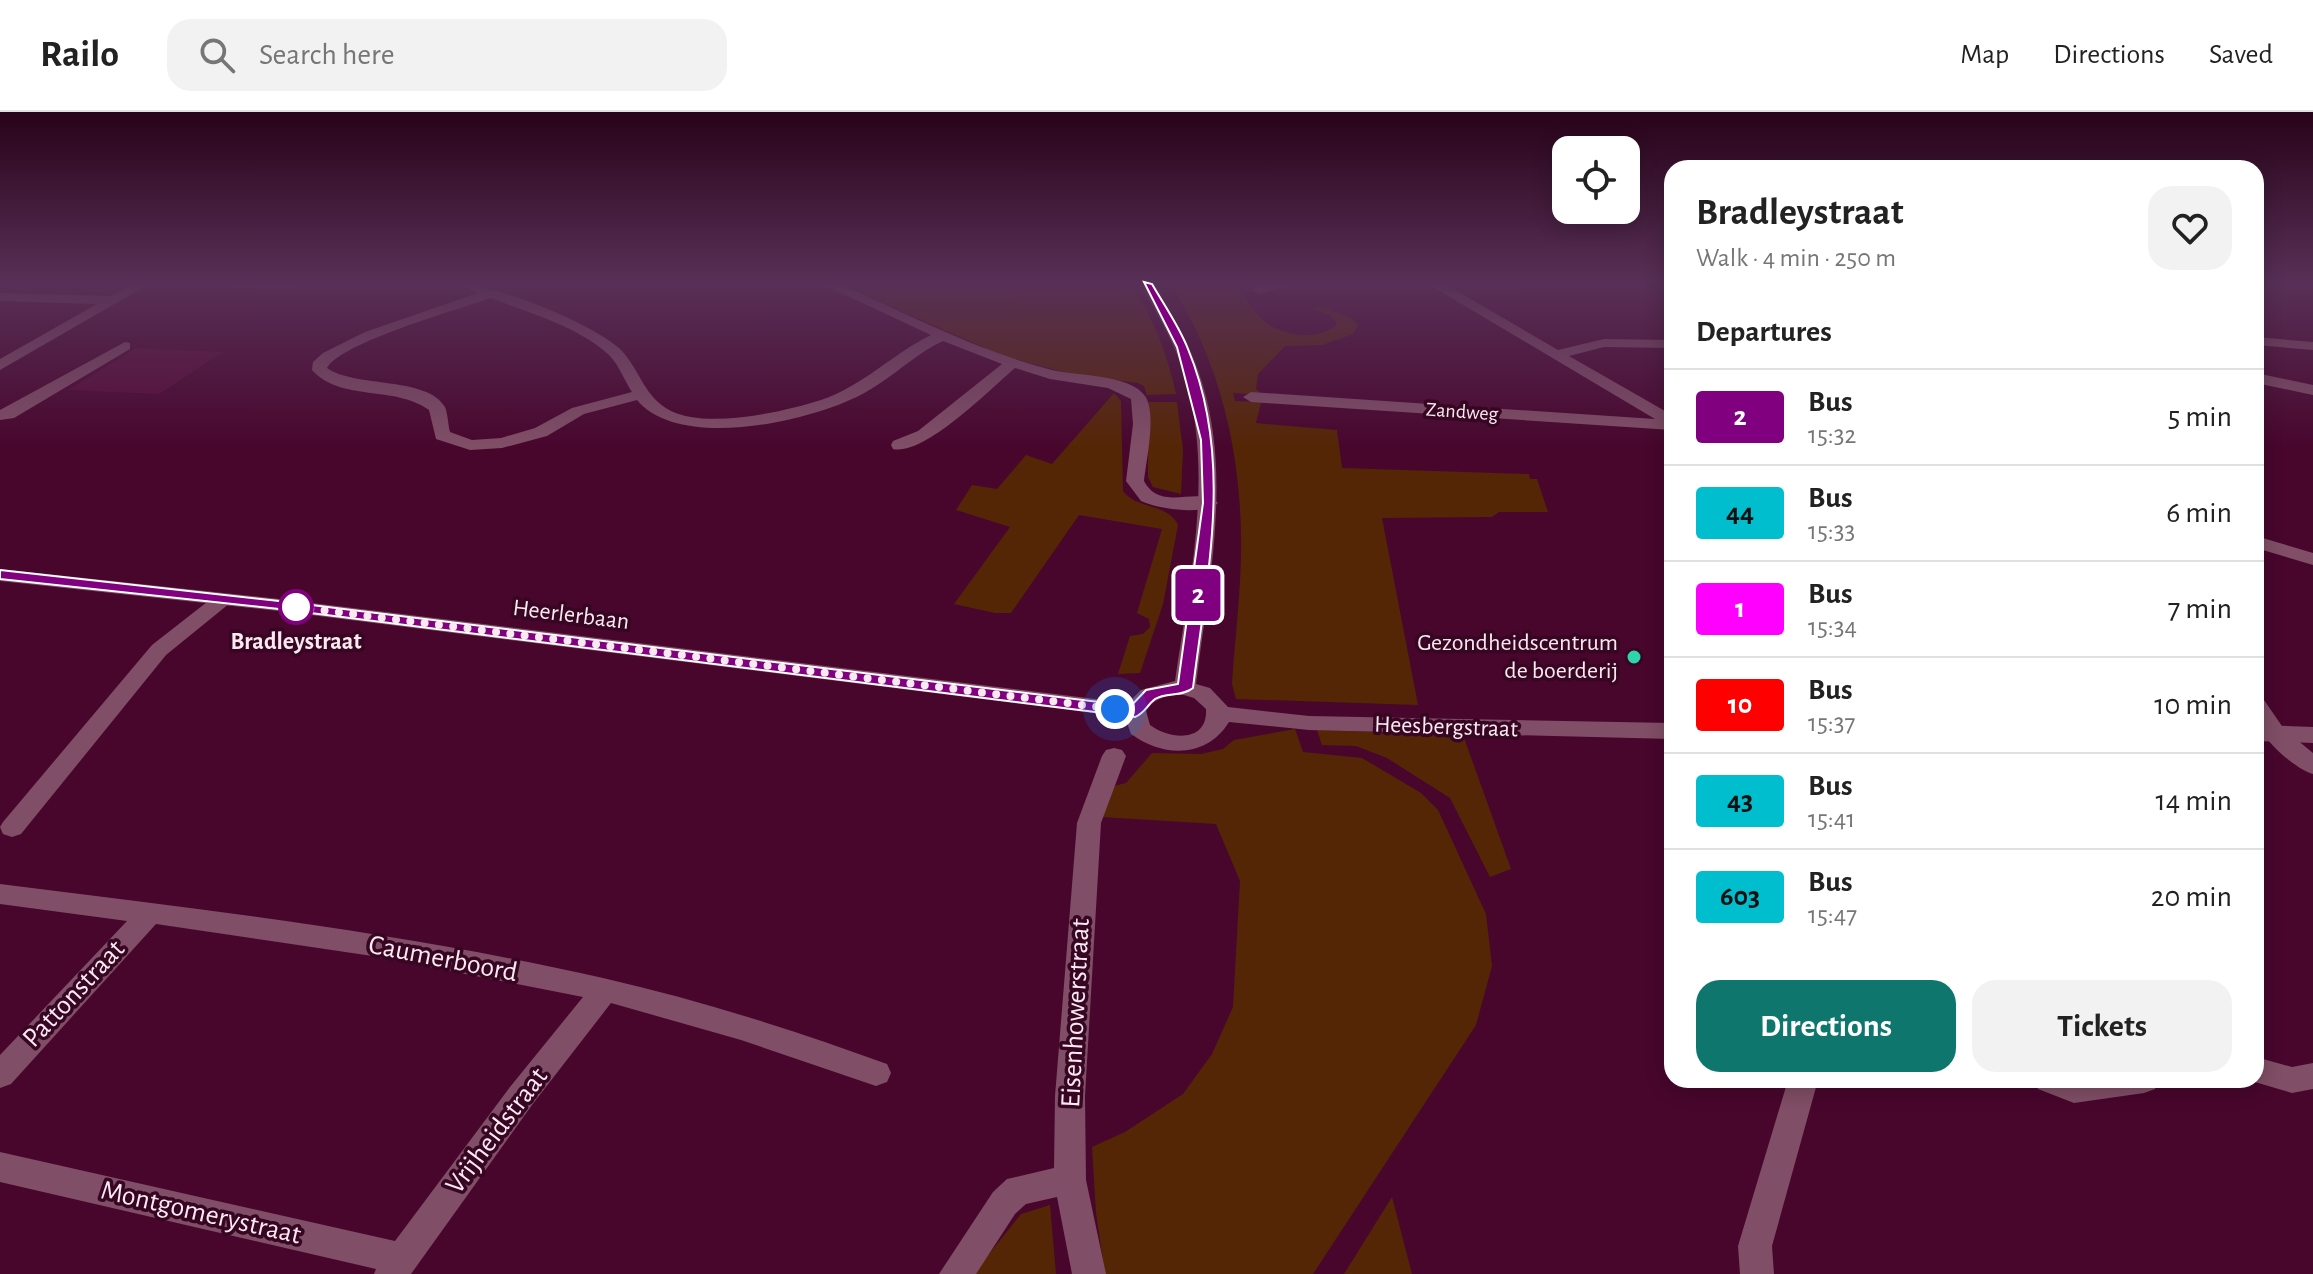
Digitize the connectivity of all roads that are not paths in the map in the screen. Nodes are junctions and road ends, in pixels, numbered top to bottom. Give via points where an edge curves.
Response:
1 (46, 338) edge
2 (362, 338) edge
3 (593, 338) edge
4 (937, 338) edge
5 (952, 338) edge
6 (1177, 338) edge
7 (1531, 338) edge
8 (2264, 342) edge
9 (1664, 344) edge
10 (125, 346) dead end
11 (2313, 346) edge
12 (1559, 354) junction
13 (1012, 363) junction
14 (0, 365) edge
15 (2264, 380) edge
16 (2313, 390) edge
17 (642, 394) junction
18 (1251, 397) dead end
19 (0, 415) edge
20 (1664, 419) edge
21 (1664, 423) edge
22 (899, 445) dead end
23 (1209, 503) junction
24 (2264, 544) edge
25 (2313, 559) edge
26 (0, 575) edge
27 (223, 599) junction
28 (1185, 688) junction
29 (1135, 711) junction
30 (1220, 714) junction
31 (1664, 731) edge
32 (2266, 734) edge
33 (2313, 735) edge
34 (1114, 756) dead end
35 (2313, 766) edge
36 (12, 828) dead end
37 (0, 894) edge
38 (150, 914) junction
39 (605, 990) junction
40 (2264, 1072) edge
41 (876, 1073) dead end
42 (0, 1075) edge
43 (2313, 1076) edge
44 (1801, 1088) edge
45 (0, 1167) edge
46 (1070, 1180) junction
47 (396, 1266) edge
48 (956, 1274) edge
49 (1089, 1274) edge
50 (1757, 1274) edge

1 - 14 street
2 - 17 street via 325,355 320,370 335,379 422,396 437,408 442,435 470,445 516,440 578,411
3 - 17 street via 623,360
4 - 17 street via 845,397 758,419 682,419 659,411
5 - 13 street
6 - 23 street via 1207,440
7 - 12 street
8 - 11 street
9 - 12 street via 1604,343
10 - 19 street
12 - 20 street
13 - 22 street via 924,435
13 - 23 street via 1135,394 1142,406 1135,481 1139,491 1159,502
15 - 16 street
18 - 21 street, Zandweg
23 - 28 street
24 - 25 street
26 - 27 street, Heerlerbaan
27 - 29 street, Heerlerbaan
27 - 36 street via 159,650
28 - 29 street via 1151,693
28 - 30 street via 1208,697
29 - 30 street via 1139,729 1170,744 1208,736
30 - 31 street, Heesbergstraat via 1309,723
32 - 33 street
32 - 35 street
34 - 46 street, Eisenhowerstraat via 1089,823 1070,1096
37 - 38 street, Caumerboord
38 - 39 street, Caumerboord via 414,952
38 - 42 street, Pattonstraat
39 - 41 street, Caumerboord
39 - 47 street, Vrijheidstraat
40 - 43 street via 2292,1080
44 - 50 street via 1755,1246
45 - 47 street, Montgomerystraat
46 - 48 street via 1018,1190
46 - 49 street, Eisenhowerstraat

